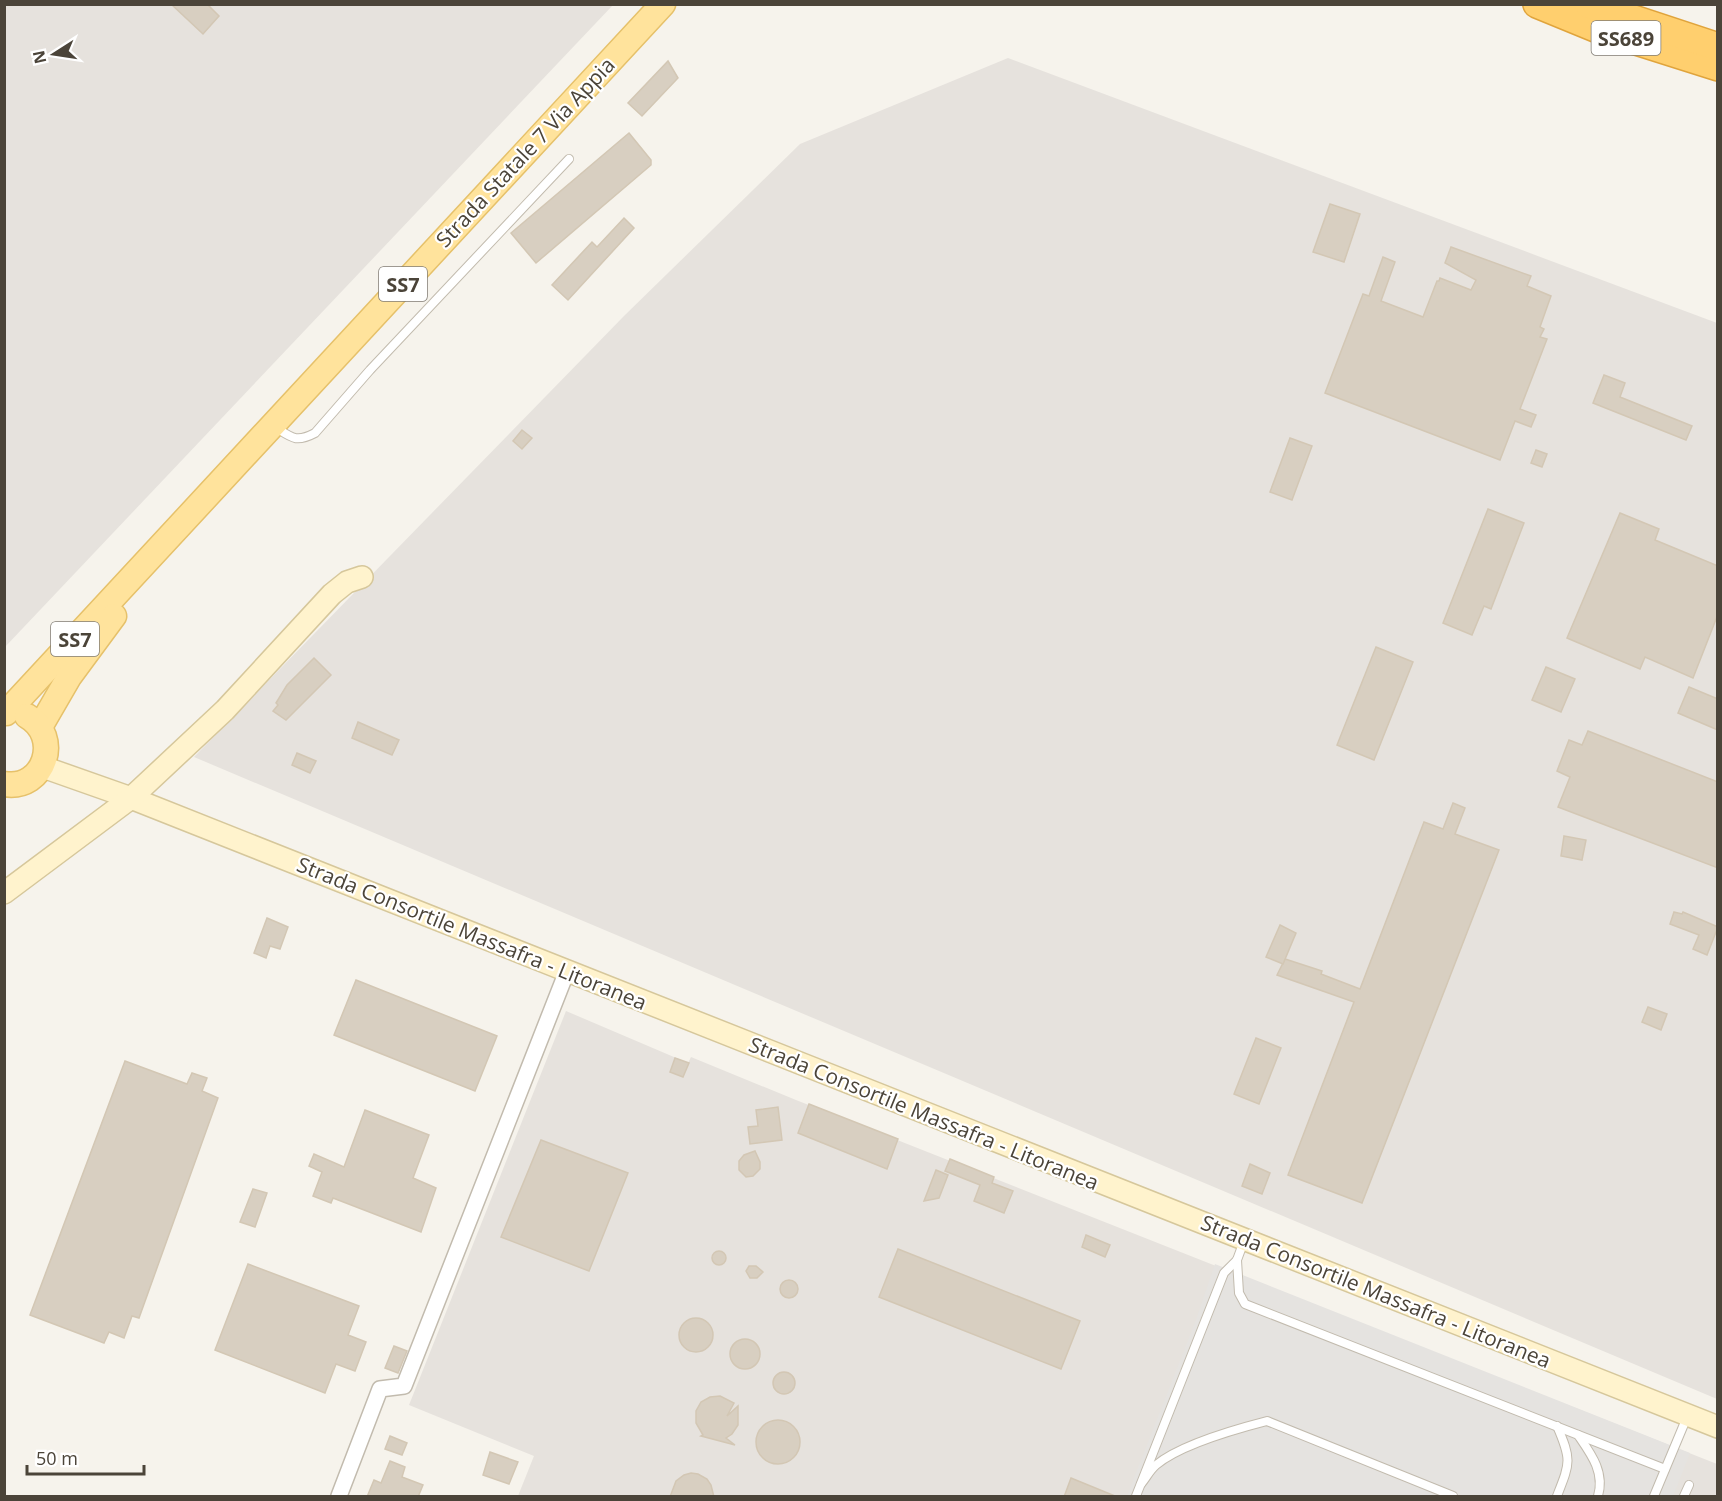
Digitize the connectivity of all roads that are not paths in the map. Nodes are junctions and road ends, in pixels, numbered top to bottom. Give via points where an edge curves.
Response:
1 (663, 4) edge
2 (1537, 4) edge
3 (1588, 4) edge
4 (1718, 47) edge
5 (1718, 68) edge
6 (569, 159) dead end
7 (271, 425) junction
8 (144, 565) junction
9 (362, 577) dead end
10 (5, 713) edge
11 (40, 727) junction
12 (43, 767) junction
13 (4, 784) edge
14 (131, 798) junction
15 (4, 893) edge
16 (567, 971) junction
17 (1244, 1239) junction
18 (1237, 1260) junction
19 (1688, 1415) junction
20 (1557, 1426) junction
21 (1718, 1427) edge
22 (1577, 1434) junction
23 (1665, 1469) junction
24 (1141, 1484) junction
25 (1689, 1485) dead end
26 (339, 1497) edge
27 (1136, 1497) edge
28 (1453, 1497) edge
29 (1557, 1497) edge
30 (1598, 1497) edge
31 (1654, 1497) edge
32 (1684, 1497) edge

1 - 7 main road, Strada Statale 7 Via Appia / SS7
2 - 5 highway, SS689 via 1598,29
3 - 4 highway, SS689
6 - 7 lane via 315,433 303,439 291,438
7 - 8 main road, Strada Statale 7 Via Appia / SS7
8 - 10 main road, Strada Statale 7 Via Appia / SS7
8 - 11 main road, Strada Statale 7 Via Appia / SS7
9 - 14 street via 347,582 332,594 225,710
10 - 11 main road, Strada Statale 7 Via Appia / SS7 via 25,715
11 - 12 main road via 47,746
12 - 13 main road via 19,785
12 - 14 street, Strada Consortile Massafra - Litoranea
14 - 15 street
14 - 16 street, Strada Consortile Massafra - Litoranea
16 - 17 street, Strada Consortile Massafra - Litoranea
16 - 26 street via 404,1386 380,1389
17 - 18 lane
17 - 19 street, Strada Consortile Massafra - Litoranea
18 - 20 lane via 1239,1293 1245,1304
18 - 24 lane via 1224,1273
19 - 21 street, Strada Consortile Massafra - Litoranea
19 - 23 lane
20 - 22 lane
20 - 29 lane via 1568,1450 1569,1466
22 - 23 lane
22 - 30 lane via 1600,1476
23 - 31 lane
24 - 27 lane
24 - 28 lane via 1155,1465 1176,1453 1266,1420
25 - 32 lane

